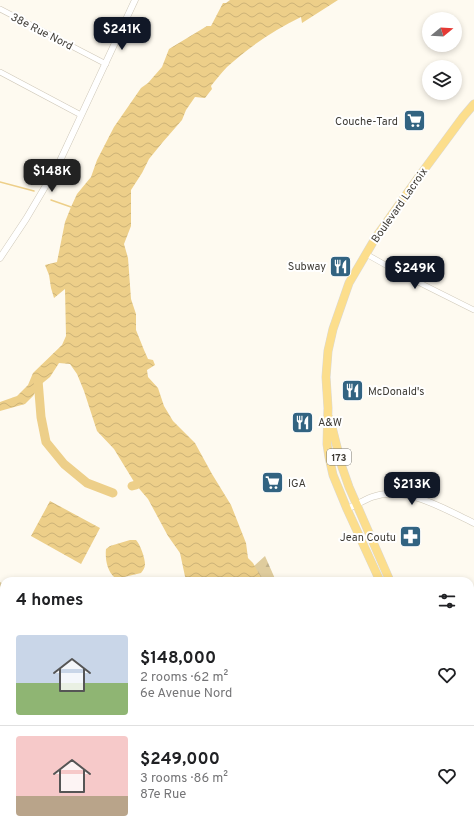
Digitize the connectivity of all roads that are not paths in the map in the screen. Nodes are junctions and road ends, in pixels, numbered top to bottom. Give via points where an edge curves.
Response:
1 (136, 0) edge
2 (0, 9) edge
3 (106, 64) junction
4 (0, 72) edge
5 (474, 104) edge
6 (81, 115) junction
7 (366, 254) junction
8 (0, 258) edge
9 (474, 310) edge
10 (328, 408) junction
11 (356, 505) junction
12 (347, 508) junction
13 (474, 523) edge
14 (378, 577) edge
15 (388, 577) edge

1 - 3 street
2 - 3 street, 38e Rue Nord
3 - 6 street
4 - 6 street
5 - 7 main road, Boulevard Lacroix / 173 via 415,182
6 - 8 street via 58,165
7 - 9 street
7 - 10 main road, Boulevard Lacroix / 173 via 349,283 333,329 326,377
10 - 11 main road, Boulevard Lacroix / 173 via 342,467
10 - 12 main road, Boulevard Lacroix / 173 via 329,457 333,475
11 - 12 street
11 - 13 street via 373,497 402,494 421,499
11 - 15 main road, Boulevard Lacroix / 173
12 - 14 main road, Boulevard Lacroix / 173

